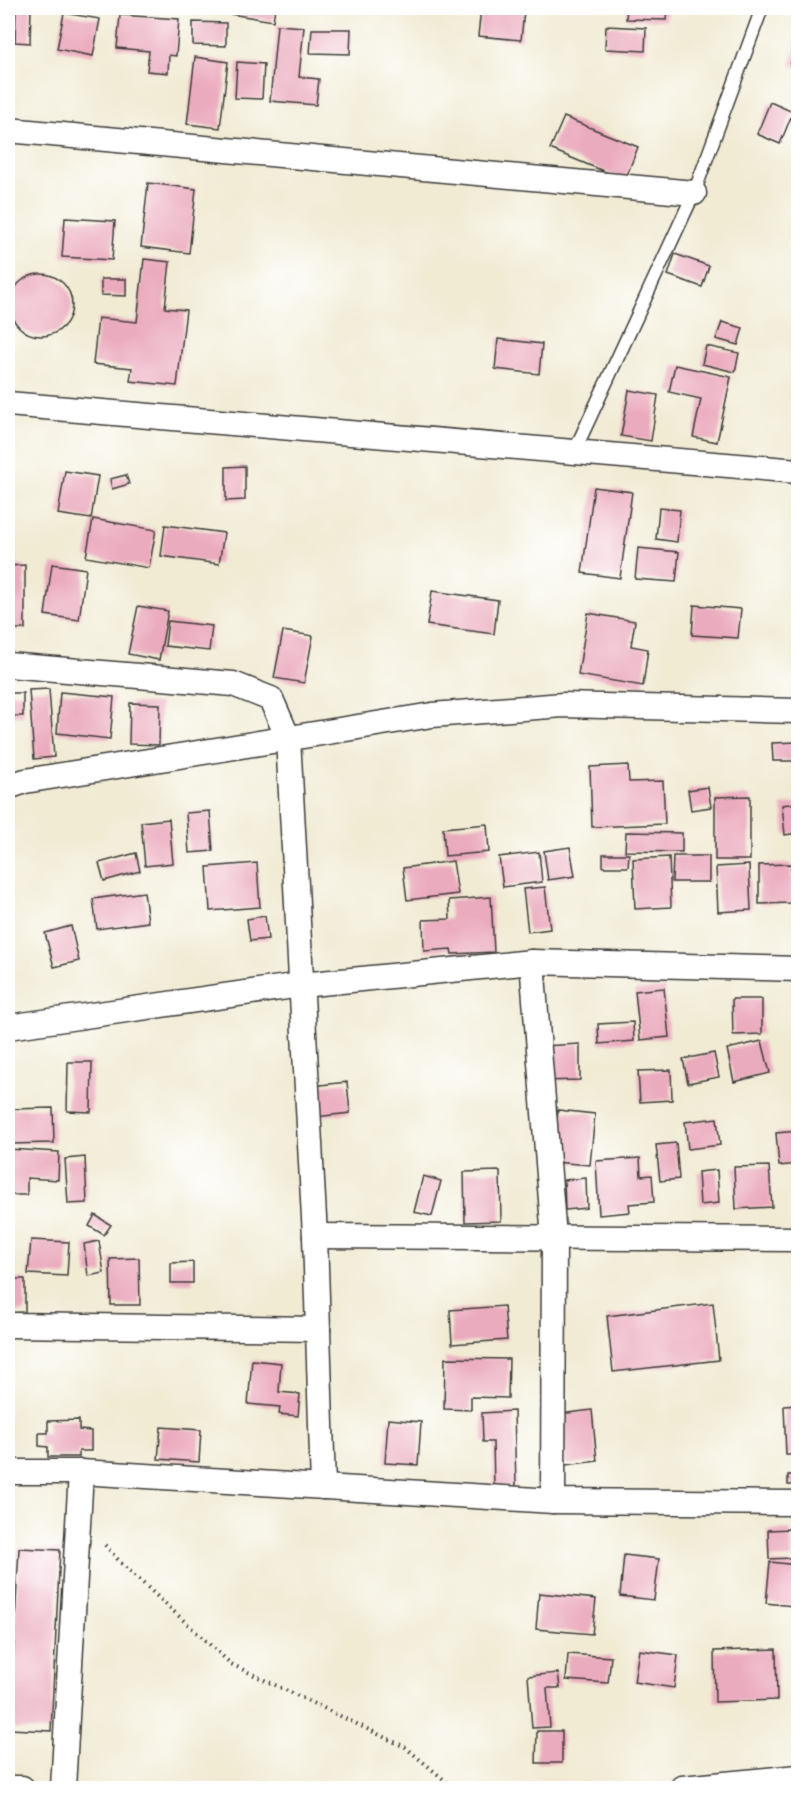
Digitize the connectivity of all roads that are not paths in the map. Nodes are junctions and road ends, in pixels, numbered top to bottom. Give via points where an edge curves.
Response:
1 (762, 8) edge
2 (8, 130) edge
3 (694, 194) junction
4 (8, 404) edge
5 (574, 452) junction
6 (798, 471) edge
7 (8, 665) edge
8 (798, 711) edge
9 (288, 738) junction
10 (8, 787) edge
11 (532, 962) junction
12 (798, 969) edge
13 (301, 985) junction
14 (8, 1027) edge
15 (315, 1236) junction
16 (554, 1238) junction
17 (798, 1239) edge
18 (8, 1325) edge
19 (318, 1329) junction
20 (8, 1472) edge
21 (81, 1472) junction
22 (323, 1487) junction
23 (553, 1501) junction
24 (798, 1503) edge
25 (798, 1778) edge
26 (8, 1788) edge
27 (22, 1788) edge
28 (63, 1788) edge
29 (682, 1788) edge

1 - 3 lane
2 - 3 street
3 - 5 lane
4 - 5 street
5 - 6 street
7 - 9 street via 233,684 271,699
8 - 9 street via 563,705 432,715
9 - 10 street
9 - 13 street
11 - 12 street
11 - 13 street
11 - 16 street
13 - 14 street
13 - 15 street
15 - 16 street
15 - 19 street
16 - 17 street
16 - 23 street
18 - 19 street
19 - 22 street
20 - 21 street
21 - 22 street
21 - 28 street
22 - 23 street
23 - 24 street
25 - 29 street
26 - 27 street

